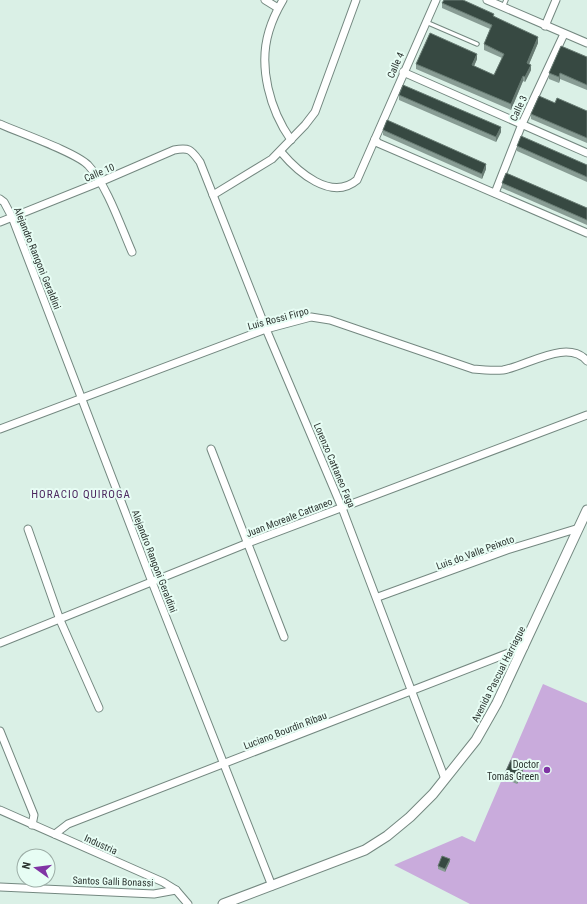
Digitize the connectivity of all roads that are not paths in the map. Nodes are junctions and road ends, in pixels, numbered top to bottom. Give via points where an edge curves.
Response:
1 (265, 0) edge
2 (282, 0) edge
3 (356, 0) edge
4 (436, 0) edge
5 (487, 0) edge
6 (506, 0) edge
7 (556, 0) edge
8 (278, 8) junction
9 (502, 8) junction
10 (426, 22) junction
11 (545, 26) junction
12 (564, 34) junction
13 (477, 44) dead end
14 (587, 44) edge
15 (403, 72) junction
16 (0, 124) edge
17 (522, 124) junction
18 (375, 139) junction
19 (291, 140) junction
20 (281, 152) junction
21 (587, 153) edge
22 (200, 162) joint
23 (100, 182) junction
24 (495, 193) junction
25 (213, 195) junction
26 (0, 199) edge
27 (12, 217) junction
28 (0, 222) edge
29 (587, 233) edge
30 (132, 252) dead end
31 (266, 329) junction
32 (587, 361) edge
33 (82, 397) junction
34 (587, 415) edge
35 (0, 429) edge
36 (211, 449) dead end
37 (342, 508) junction
38 (587, 510) edge
39 (579, 528) junction
40 (28, 529) dead end
41 (248, 543) junction
42 (152, 582) junction
43 (378, 597) junction
44 (60, 620) junction
45 (284, 637) dead end
46 (0, 643) edge
47 (524, 647) junction
48 (413, 691) junction
49 (99, 708) dead end
50 (0, 730) edge
51 (223, 764) junction
52 (445, 779) junction
53 (0, 810) edge
54 (32, 825) junction
55 (55, 834) junction
56 (272, 886) junction
57 (0, 887) edge
58 (176, 890) junction
59 (188, 904) edge
60 (223, 904) edge

1 - 8 street
2 - 8 street
3 - 19 street via 315,112
4 - 10 street, Calle 4
5 - 9 street
6 - 9 lane
7 - 11 street
8 - 19 street via 265,51 266,73 276,115
9 - 11 street
10 - 13 lane
10 - 15 street, Calle 4
11 - 12 street
12 - 14 street
12 - 17 street, Calle 3
15 - 17 street
15 - 18 street, Calle 4
16 - 23 street via 87,164
17 - 21 street
17 - 24 street, Calle 3
18 - 20 street, Calle 4 via 357,180 347,186 316,182 294,168
18 - 24 street via 378,143
19 - 20 street
20 - 25 street
22 - 23 street, Calle 10 via 192,151 180,149
22 - 25 street, Lorenzo Cattaneo Faga
23 - 27 street, Calle 10
23 - 30 street
24 - 29 street
25 - 31 street, Lorenzo Cattaneo Faga
26 - 27 street, Alejandro Rangoni Geraldini
27 - 28 street, Calle 10
27 - 33 street, Alejandro Rangoni Geraldini
31 - 32 street, Luis Rossi Firpo via 311,317 330,320 473,369 489,371 505,370 560,352 571,351 583,356
31 - 33 street, Luis Rossi Firpo
31 - 37 street, Lorenzo Cattaneo Faga
33 - 35 street, Luis Rossi Firpo
33 - 42 street, Alejandro Rangoni Geraldini
34 - 37 street, Juan Moreale Cattaneo
36 - 41 street
37 - 41 street, Juan Moreale Cattaneo
37 - 43 street, Lorenzo Cattaneo Faga
38 - 39 street, Avenida Pascual Harriague
39 - 43 street, Luis do Valle Peixoto via 507,550
39 - 47 street, Avenida Pascual Harriague
40 - 44 street
41 - 42 street, Juan Moreale Cattaneo
41 - 45 street
42 - 44 street, Juan Moreale Cattaneo
42 - 51 street, Alejandro Rangoni Geraldini
43 - 48 street, Lorenzo Cattaneo Faga
44 - 46 street, Juan Moreale Cattaneo
44 - 49 street
47 - 48 street, Luciano Bourdin Ribau
47 - 52 street, Avenida Pascual Harriague via 476,740
48 - 51 street, Luciano Bourdin Ribau
48 - 52 street, Lorenzo Cattaneo Faga
50 - 54 street via 34,815
51 - 55 street, Luciano Bourdin Ribau via 68,824
51 - 56 street, Alejandro Rangoni Geraldini
52 - 56 street, Avenida Pascual Harriague via 410,818 365,850
53 - 54 street, Industria
54 - 55 street, Industria
55 - 58 street, Industria
56 - 60 street, Avenida Pascual Harriague
57 - 58 street, Santos Galli Bonassi via 154,894
58 - 59 street, Industria

